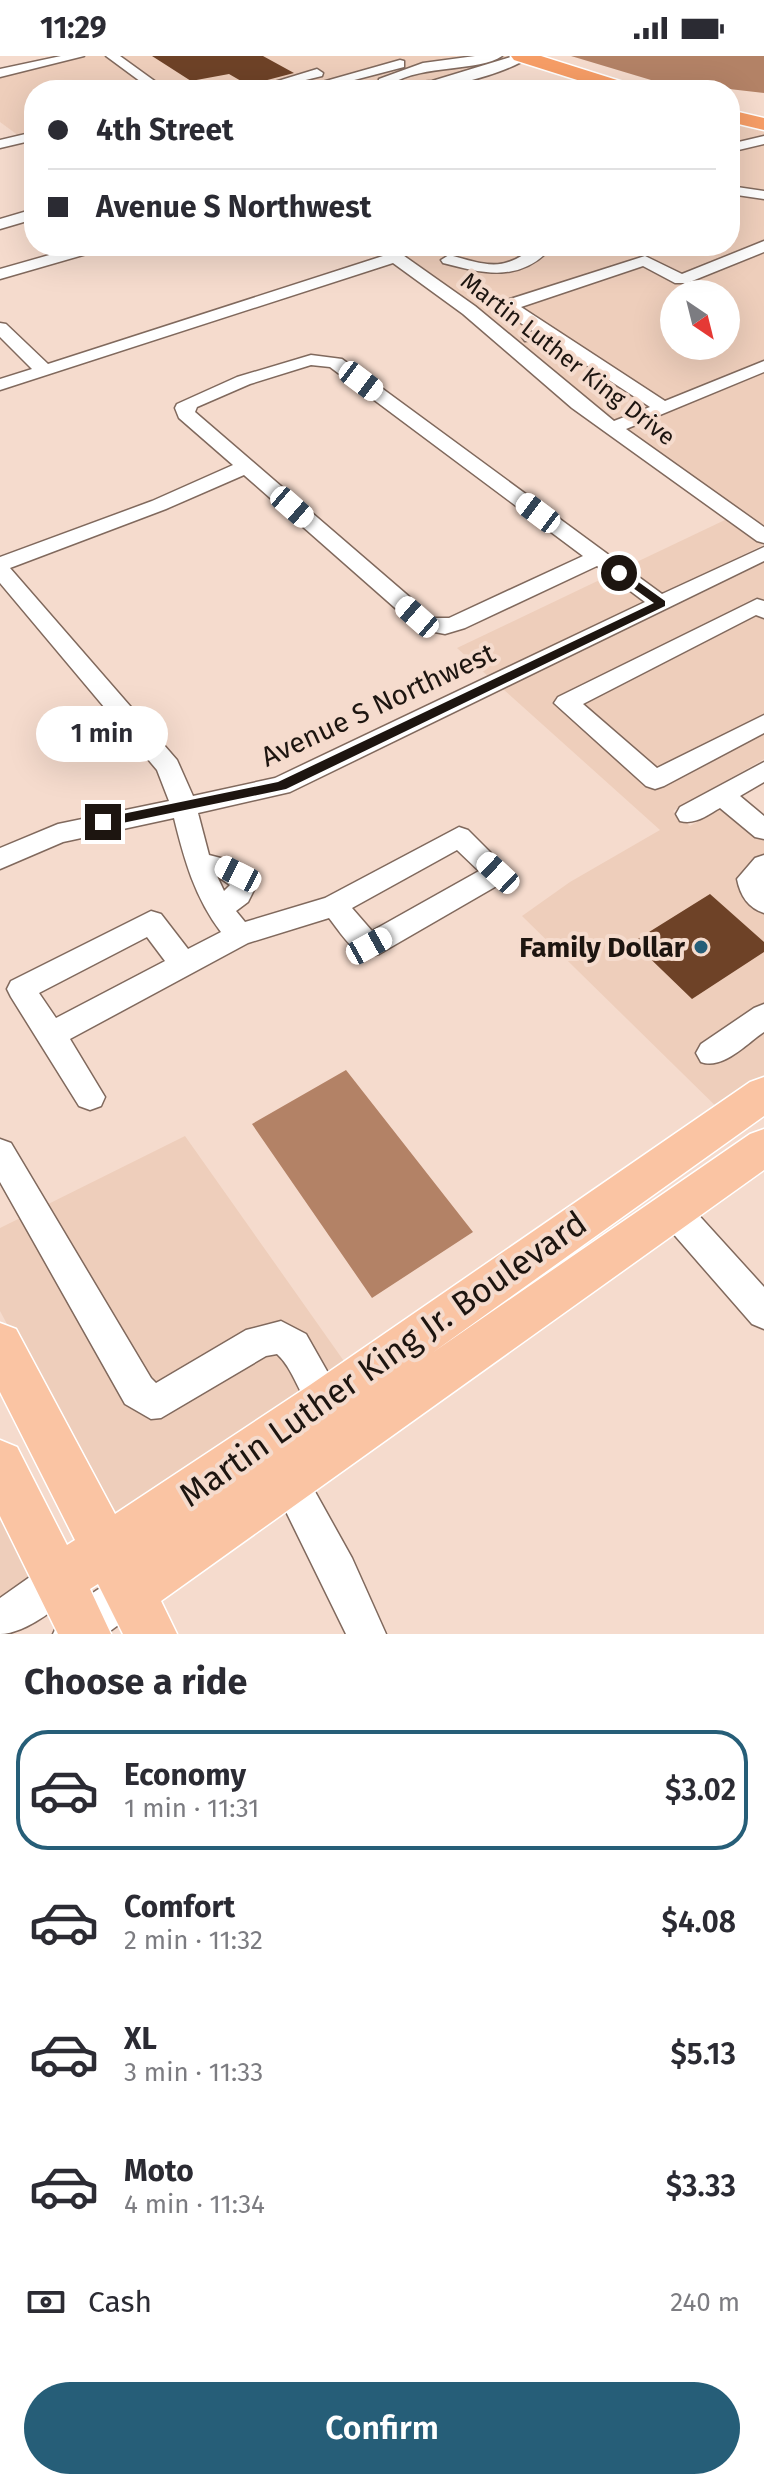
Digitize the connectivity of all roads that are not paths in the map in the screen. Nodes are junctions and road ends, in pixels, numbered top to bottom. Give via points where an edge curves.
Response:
1 (78, 56) edge
2 (112, 56) edge
3 (428, 56) edge
4 (496, 56) edge
5 (522, 56) edge
6 (363, 58) dead end
7 (36, 60) edge
8 (338, 67) junction
9 (0, 73) edge
10 (356, 76) junction
11 (146, 80) edge
12 (289, 80) edge
13 (340, 80) edge
14 (387, 80) edge
15 (445, 80) edge
16 (598, 80) edge
17 (748, 121) edge
18 (24, 138) edge
19 (740, 140) edge
20 (764, 140) edge
21 (0, 144) edge
22 (740, 146) edge
23 (740, 191) edge
24 (764, 195) edge
25 (24, 217) edge
26 (0, 224) edge
27 (764, 246) edge
28 (63, 256) edge
29 (377, 256) edge
30 (395, 256) edge
31 (532, 256) edge
32 (740, 256) edge
33 (740, 256) edge
34 (449, 260) dead end
35 (0, 274) edge
36 (0, 328) edge
37 (547, 332) junction
38 (509, 344) junction
39 (764, 366) edge
40 (44, 370) junction
41 (0, 385) edge
42 (664, 408) junction
43 (612, 428) junction
44 (247, 466) junction
45 (764, 537) edge
46 (764, 553) edge
47 (598, 557) junction
48 (0, 567) edge
49 (665, 602) junction
50 (764, 611) edge
51 (709, 630) junction
52 (761, 728) edge
53 (764, 771) edge
54 (722, 795) junction
55 (182, 808) junction
56 (689, 814) dead end
57 (764, 830) edge
58 (0, 859) edge
59 (764, 865) edge
60 (764, 903) edge
61 (334, 906) junction
62 (239, 935) junction
63 (183, 964) junction
64 (764, 1016) edge
65 (51, 1035) junction
66 (711, 1053) dead end
67 (764, 1094) edge
68 (90, 1097) dead end
69 (764, 1147) edge
70 (0, 1153) edge
71 (674, 1211) junction
72 (764, 1312) edge
73 (0, 1345) edge
74 (326, 1401) junction
75 (0, 1464) edge
76 (290, 1483) junction
77 (107, 1548) junction
78 (58, 1581) junction
79 (140, 1614) edge
80 (0, 1622) edge
81 (80, 1632) edge
82 (366, 1634) edge

1 - 7 street
2 - 11 street
3 - 10 street
4 - 14 street via 445,63
5 - 15 street
5 - 16 highway
6 - 8 street
7 - 9 street
8 - 10 street
8 - 12 street
10 - 13 street
17 - 19 street
18 - 21 street
20 - 22 street
23 - 24 street
25 - 26 street
27 - 32 street
28 - 35 street
29 - 40 street via 321,281
30 - 38 street, Martin Luther King Drive
31 - 34 street via 514,270 500,271
33 - 37 street via 681,280 645,261 633,263 513,304 513,310
36 - 40 street
37 - 38 street
37 - 42 street
38 - 43 street, Martin Luther King Drive
39 - 42 street
40 - 41 street
42 - 43 street
43 - 45 street, Martin Luther King Drive
44 - 47 street, Avenue S Northwest via 432,625 457,623
44 - 47 street via 186,414 185,406 289,366 336,363
44 - 48 street
46 - 49 street, Avenue S Northwest
47 - 49 street
48 - 55 street via 168,766
49 - 51 street
49 - 55 street, Avenue S Northwest via 281,786
50 - 51 street via 757,606
51 - 52 street via 566,703 655,780
53 - 54 street
54 - 56 street
54 - 57 street
55 - 58 street, Avenue S Northwest via 58,834
55 - 62 street via 199,865 221,865 244,884 239,895 219,909
59 - 60 street via 750,879
61 - 61 street via 459,837 498,873 369,946
61 - 62 street
62 - 63 street
63 - 65 street
63 - 65 street via 151,922 21,989
64 - 66 street
65 - 68 street
67 - 74 main road, Martin Luther King Jr. Boulevard
69 - 71 main road, Martin Luther King Jr. Boulevard
70 - 74 street via 138,1391 151,1401 273,1337 294,1348
71 - 72 street
71 - 76 main road, Martin Luther King Jr. Boulevard
73 - 77 main road
74 - 77 main road, Martin Luther King Jr. Boulevard
75 - 78 main road
76 - 79 main road, Martin Luther King Jr. Boulevard
76 - 82 street
77 - 78 main road, Martin Luther King Jr. Boulevard
77 - 79 main road
78 - 80 street, Martin Luther King Jr. Boulevard
78 - 81 main road
79 - 81 street, Martin Luther King Jr. Boulevard

